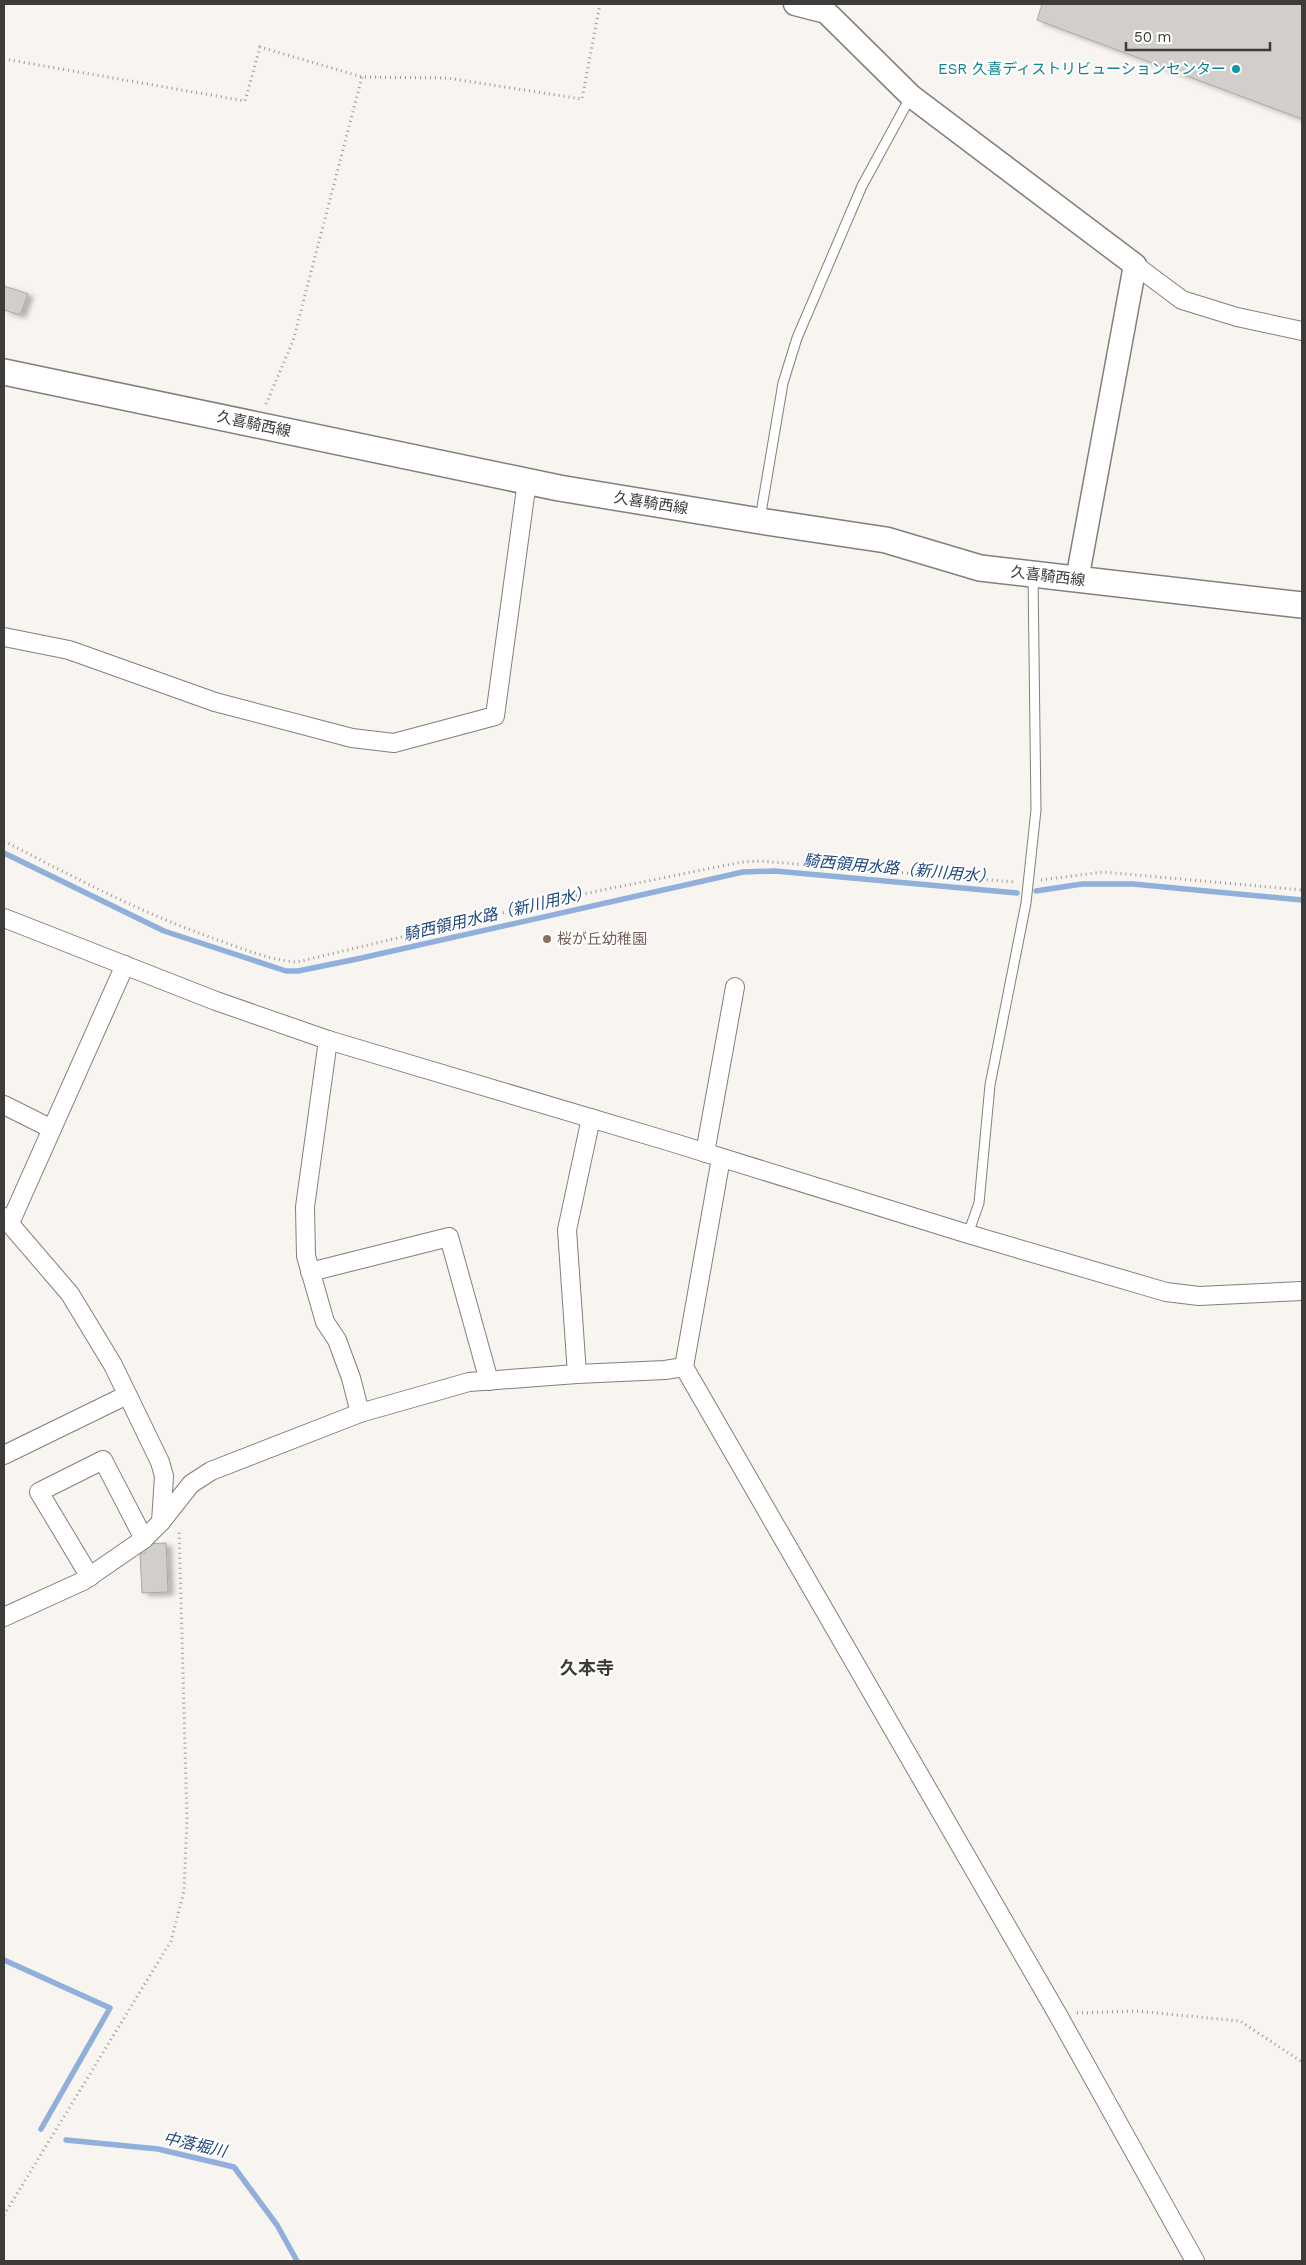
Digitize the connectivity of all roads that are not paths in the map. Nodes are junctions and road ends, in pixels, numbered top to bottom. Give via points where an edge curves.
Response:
1 (798, 4) edge
2 (911, 96) junction
3 (1136, 265) junction
4 (1302, 331) edge
5 (4, 372) edge
6 (527, 482) junction
7 (760, 521) junction
8 (1033, 575) junction
9 (1077, 580) junction
10 (1302, 605) edge
11 (4, 636) edge
12 (5, 923) edge
13 (125, 965) junction
14 (735, 987) dead end
15 (328, 1040) junction
16 (4, 1105) edge
17 (591, 1118) junction
18 (52, 1129) junction
19 (713, 1155) junction
20 (7, 1220) edge
21 (968, 1234) junction
22 (310, 1272) junction
23 (1302, 1291) edge
24 (684, 1367) junction
25 (577, 1374) junction
26 (489, 1381) junction
27 (127, 1395) junction
28 (360, 1413) junction
29 (4, 1454) edge
30 (162, 1522) junction
31 (144, 1539) junction
32 (90, 1577) junction
33 (4, 1617) edge
34 (1195, 2261) edge

1 - 2 street via 826,12
2 - 3 street
2 - 7 lane via 862,186 797,338 783,383
3 - 4 street via 1182,300 1237,317
3 - 9 street
5 - 6 main road, 久喜騎西線
6 - 7 main road, 久喜騎西線
6 - 11 street via 495,716 394,744 352,738 216,702 69,650
7 - 8 main road, 久喜騎西線 via 886,540 980,568
8 - 9 main road, 久喜騎西線
8 - 21 lane via 1036,810 1026,903 990,1085 979,1203
9 - 10 main road, 久喜騎西線
12 - 13 street
13 - 15 street
13 - 18 street
14 - 19 street
15 - 17 street
15 - 22 street via 305,1207 306,1256
16 - 18 street
17 - 19 street
17 - 25 street via 567,1230
18 - 20 street
19 - 21 street
19 - 24 street
20 - 27 street via 70,1294
21 - 23 street via 1166,1292 1199,1296
22 - 26 street via 449,1237
22 - 28 street via 325,1322 337,1340 352,1378
24 - 25 street
24 - 34 street via 1058,2015
25 - 26 street
26 - 28 street via 469,1382
27 - 29 street
27 - 30 street via 164,1476
28 - 30 street via 210,1470 191,1484
30 - 31 street
31 - 32 street
31 - 32 street via 103,1460 39,1492
32 - 33 street

